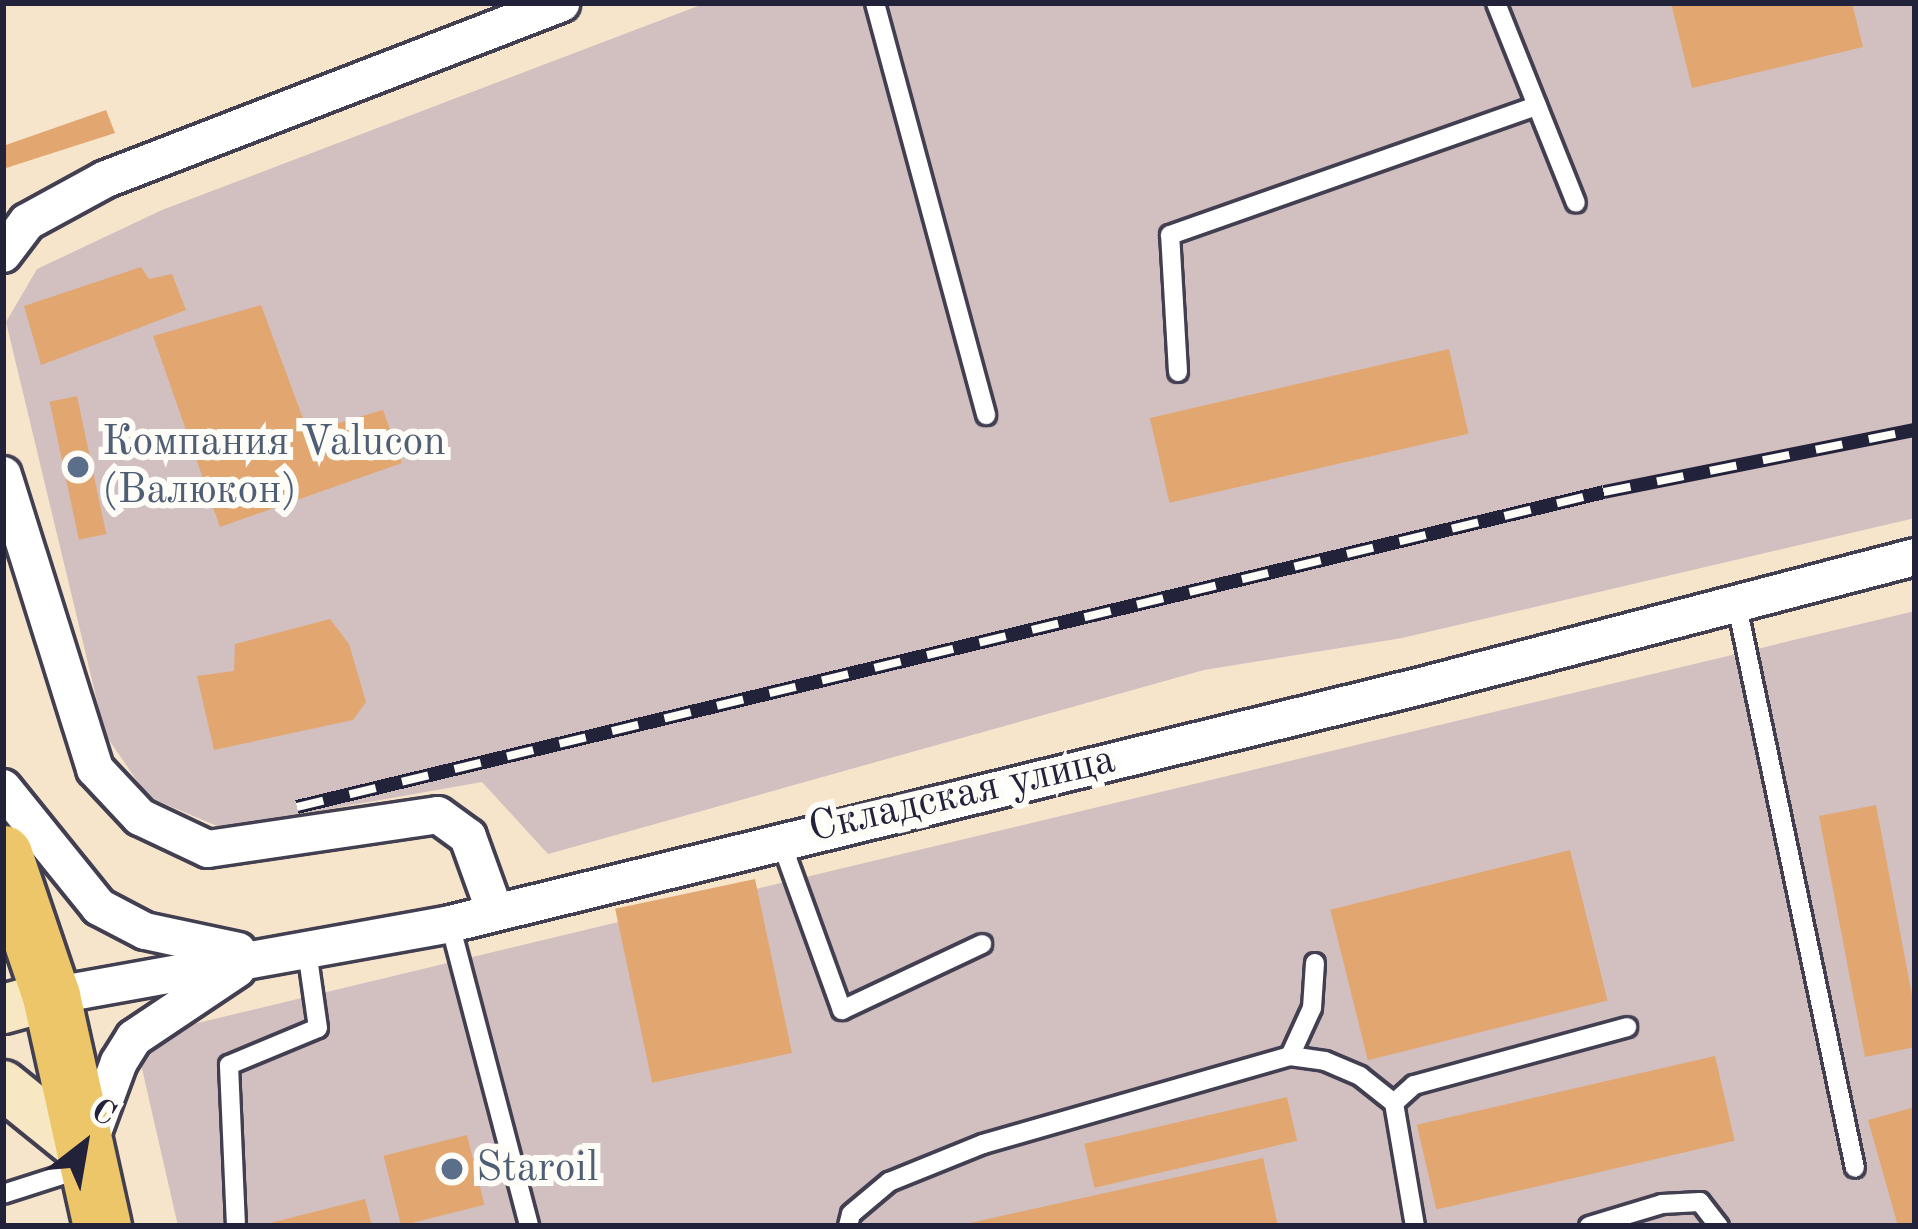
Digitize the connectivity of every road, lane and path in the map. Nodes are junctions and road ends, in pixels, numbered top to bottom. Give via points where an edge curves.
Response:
1 (561, 3) edge
2 (875, 3) edge
3 (1496, 3) edge
4 (1538, 106) junction
5 (1576, 203) dead end
6 (3, 254) edge
7 (1178, 372) dead end
8 (986, 415) dead end
9 (3, 475) edge
10 (1915, 557) edge
11 (1736, 601) junction
12 (3, 788) edge
13 (780, 838) junction
14 (3, 854) edge
15 (495, 912) junction
16 (450, 924) junction
17 (982, 944) dead end
18 (307, 951) junction
19 (260, 955) junction
20 (1315, 963) dead end
21 (27, 1002) edge
22 (1628, 1027) dead end
23 (1290, 1056) junction
24 (3, 1085) edge
25 (1394, 1102) junction
26 (87, 1159) junction
27 (1855, 1168) dead end
28 (3, 1194) edge
29 (102, 1226) edge
30 (236, 1226) edge
31 (529, 1226) edge
32 (848, 1226) edge
33 (1415, 1226) edge
34 (1589, 1226) edge
35 (1719, 1226) edge

1 - 6 street via 106,179 27,222
2 - 8 lane
3 - 4 lane
4 - 5 lane
4 - 7 lane via 1170,236
9 - 15 street via 95,769 140,817 208,849 437,815 468,838
10 - 11 street, Складская улица
11 - 13 street, Складская улица via 1425,685
11 - 27 lane
12 - 19 street via 99,907 180,941
13 - 15 street, Складская улица
13 - 17 lane via 842,1010
14 - 21 highway
15 - 16 street, Складская улица
16 - 18 street, Складская улица
16 - 31 lane
18 - 19 street, Складская улица
18 - 30 lane via 318,1028 229,1064
19 - 21 street, Складская улица
19 - 26 street via 134,1038
20 - 23 lane via 1312,1008
21 - 26 highway
22 - 25 lane via 1414,1085
23 - 25 lane via 1360,1076
23 - 32 lane via 983,1144 889,1182
24 - 26 main road
25 - 33 lane
26 - 28 lane
26 - 29 highway
34 - 35 lane via 1662,1204 1700,1202

